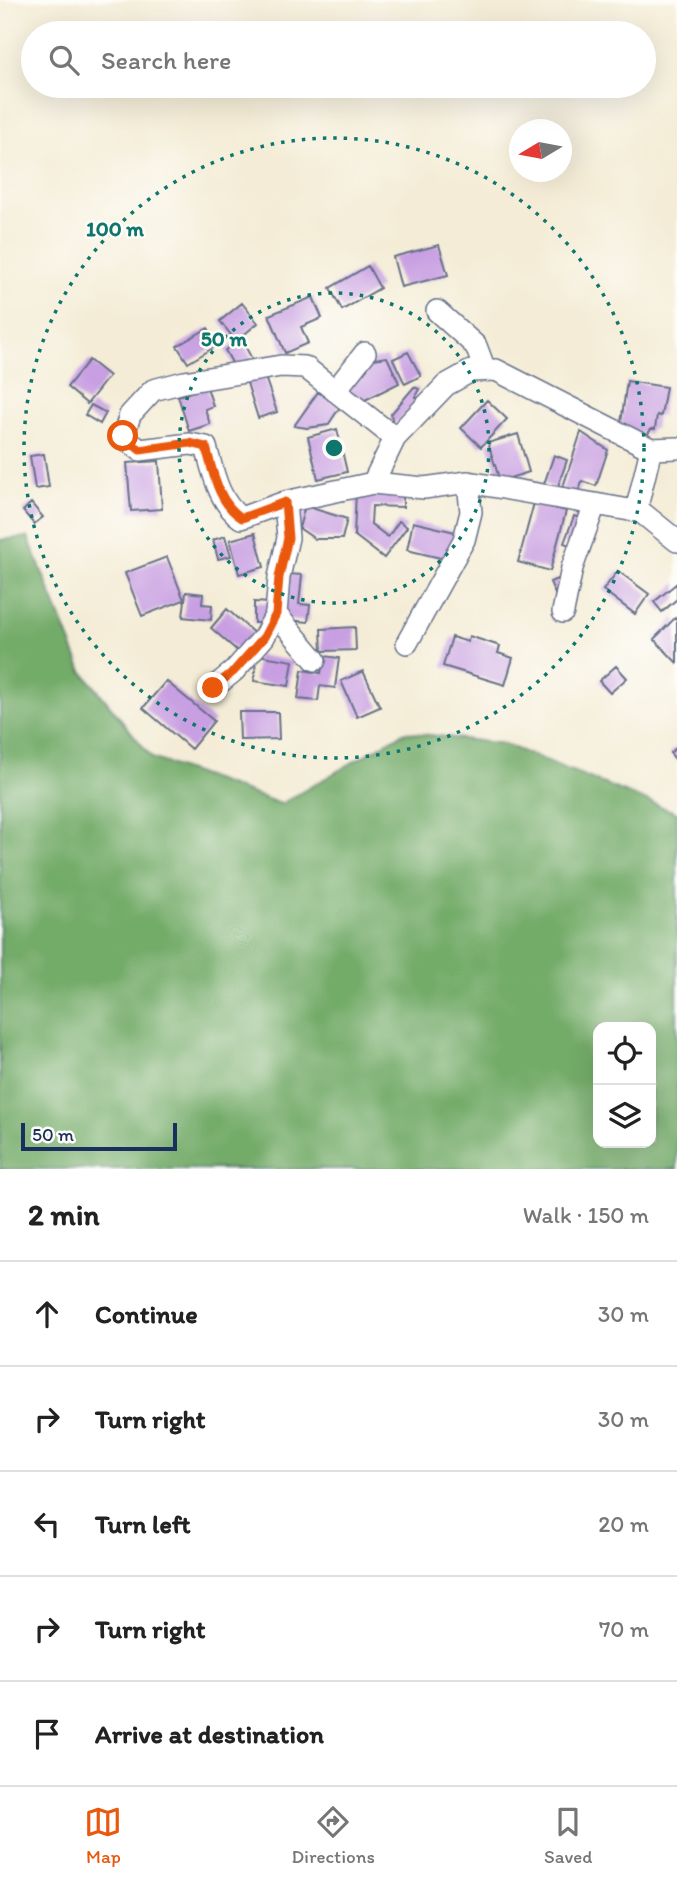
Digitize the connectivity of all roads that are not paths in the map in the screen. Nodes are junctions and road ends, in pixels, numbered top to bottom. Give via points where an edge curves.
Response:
1 (437, 311) dead end
2 (365, 353) dead end
3 (485, 370) junction
4 (335, 391) junction
5 (395, 438) junction
6 (677, 448) edge
7 (651, 449) junction
8 (468, 482) junction
9 (373, 483) junction
10 (285, 502) junction
11 (595, 504) junction
12 (636, 511) junction
13 (677, 541) edge
14 (563, 612) dead end
15 (276, 614) junction
16 (407, 643) dead end
17 (315, 660) dead end
18 (213, 688) dead end

1 - 3 street via 476,346
2 - 4 street
3 - 5 street via 471,371 446,385
3 - 7 street via 496,370
4 - 5 street
4 - 10 street via 305,368 281,366 153,390 130,415 123,436 140,450 190,443 206,447 229,510 242,518
5 - 9 street
6 - 7 street
7 - 12 street
8 - 9 street via 424,488
8 - 11 street
8 - 16 street via 471,512 464,540
9 - 10 street
10 - 15 street via 288,538
11 - 12 street
11 - 14 street via 572,568
12 - 13 street
15 - 17 street
15 - 18 street via 264,637

